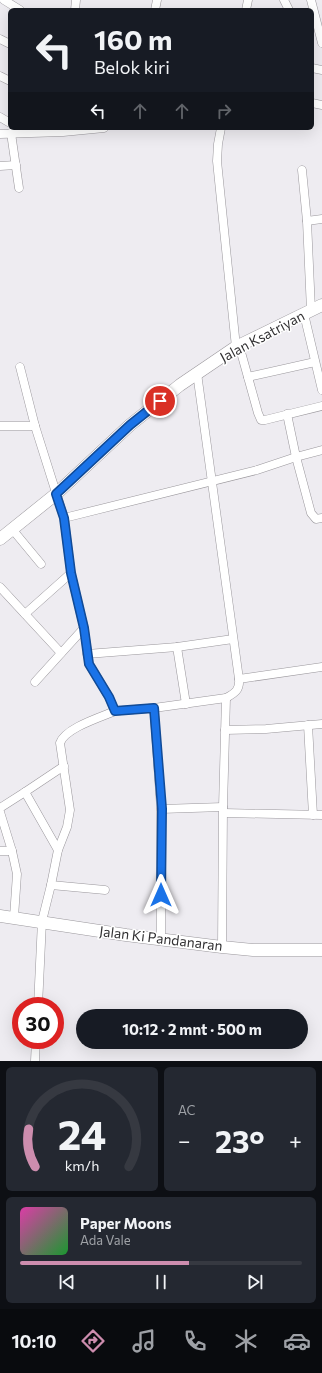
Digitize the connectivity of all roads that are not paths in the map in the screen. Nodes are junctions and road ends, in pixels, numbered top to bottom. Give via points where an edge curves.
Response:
1 (4, 0) edge
2 (17, 8) edge
3 (314, 12) edge
4 (322, 43) edge
5 (24, 130) edge
6 (63, 130) edge
7 (222, 130) edge
8 (11, 133) junction
9 (29, 133) junction
10 (0, 134) edge
11 (16, 165) junction
12 (0, 166) edge
13 (302, 170) dead end
14 (19, 188) dead end
15 (322, 219) edge
16 (307, 221) junction
17 (312, 309) edge
18 (238, 346) junction
19 (315, 362) junction
20 (20, 367) dead end
21 (197, 373) junction
22 (248, 377) junction
23 (322, 390) edge
24 (322, 406) edge
25 (287, 414) junction
26 (0, 426) edge
27 (35, 426) junction
28 (322, 450) edge
29 (296, 457) junction
30 (211, 482) junction
31 (56, 494) junction
32 (64, 518) junction
33 (322, 518) edge
34 (12, 529) junction
35 (0, 539) edge
36 (41, 564) dead end
37 (71, 573) junction
38 (0, 587) edge
39 (25, 614) junction
40 (84, 628) junction
41 (233, 639) junction
42 (178, 647) junction
43 (61, 653) junction
44 (87, 654) junction
45 (322, 667) edge
46 (239, 679) junction
47 (35, 682) dead end
48 (226, 698) junction
49 (186, 704) junction
50 (154, 708) junction
51 (115, 711) junction
52 (322, 724) edge
53 (308, 725) junction
54 (225, 730) junction
55 (64, 766) junction
56 (26, 792) junction
57 (0, 808) edge
58 (162, 809) junction
59 (224, 810) junction
60 (0, 812) edge
61 (312, 815) junction
62 (322, 815) edge
63 (0, 850) edge
64 (58, 850) junction
65 (12, 851) junction
66 (51, 885) junction
67 (105, 890) dead end
68 (0, 916) edge
69 (14, 917) junction
70 (42, 922) junction
71 (161, 938) junction
72 (222, 947) junction
73 (322, 947) edge
74 (38, 997) edge
75 (36, 1049) edge
76 (35, 1061) edge

1 - 2 street
3 - 4 street
5 - 9 street
6 - 9 street
7 - 18 street via 217,161
8 - 9 street
8 - 10 street
8 - 11 street
11 - 12 street
11 - 14 street
13 - 16 street
15 - 16 street
16 - 17 street
17 - 18 street, Jalan Ksatriyan
17 - 19 street
18 - 21 street, Jalan Ksatriyan
18 - 22 street
19 - 22 street
19 - 23 street
20 - 27 street
21 - 30 street
21 - 31 street, Jalan Ksatriyan via 130,425
22 - 25 street via 261,420
24 - 25 street
25 - 29 street
26 - 27 street
27 - 31 street
28 - 29 street
29 - 30 street
29 - 33 street via 311,513 316,519
30 - 32 street
30 - 41 street
31 - 32 street
31 - 34 street, Jalan Ksatriyan
32 - 37 street
34 - 35 street, Jalan Ksatriyan
34 - 36 street
37 - 39 street
37 - 40 street
38 - 39 street
39 - 43 street
40 - 43 street
40 - 44 street
41 - 42 street
41 - 46 street
42 - 44 street
42 - 49 street
43 - 47 street
44 - 51 street via 91,669
45 - 46 street
46 - 48 street via 238,690
48 - 49 street
48 - 54 street
49 - 50 street
50 - 51 street
50 - 58 street
51 - 55 street via 64,736 60,744
52 - 53 street
53 - 54 street
53 - 61 street
54 - 59 street
55 - 56 street
55 - 64 street via 70,810 67,827
56 - 57 street
56 - 64 street
58 - 59 street
58 - 71 street
59 - 61 street
59 - 72 street
60 - 65 street
61 - 62 street
63 - 65 street
64 - 66 street
65 - 69 street via 17,874
66 - 67 street
66 - 70 street
68 - 69 street, Jalan Ki Pandanaran
69 - 70 street, Jalan Ki Pandanaran
70 - 71 street, Jalan Ki Pandanaran
70 - 74 street
71 - 72 street, Jalan Ki Pandanaran
72 - 73 street, Jalan Ki Pandanaran via 253,950
75 - 76 street

